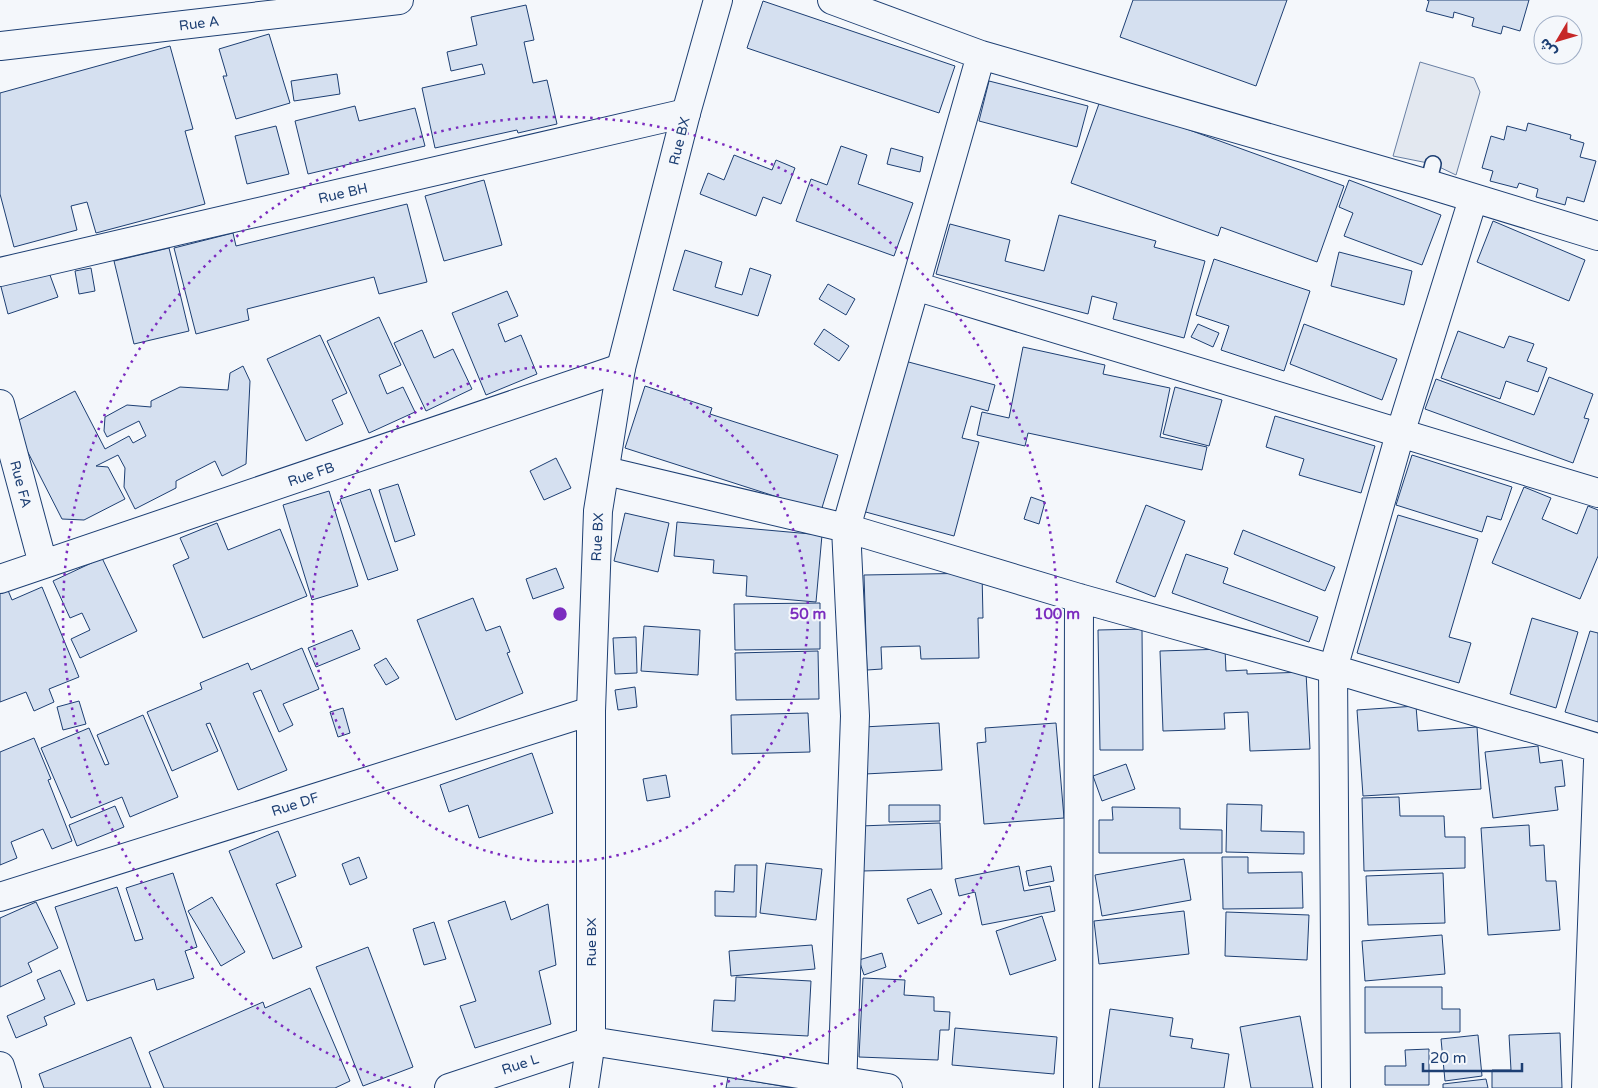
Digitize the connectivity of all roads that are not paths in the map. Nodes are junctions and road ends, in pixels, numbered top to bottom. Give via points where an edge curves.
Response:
1 (399, 0) edge
2 (718, 0) edge
3 (832, 0) edge
4 (0, 46) edge
5 (981, 55) junction
6 (686, 113) junction
7 (1473, 200) junction
8 (1598, 236) edge
9 (0, 272) edge
10 (915, 286) junction
11 (621, 368) junction
12 (0, 404) edge
13 (1400, 434) junction
14 (606, 471) junction
15 (1598, 493) edge
16 (846, 528) junction
17 (43, 564) junction
18 (0, 579) edge
19 (1079, 598) junction
20 (1333, 669) junction
21 (591, 711) junction
22 (1598, 748) edge
23 (1598, 761) edge
24 (0, 897) edge
25 (591, 1041) junction
26 (0, 1066) edge
27 (842, 1085) edge
28 (7, 1088) edge
29 (449, 1088) edge
30 (584, 1088) edge
31 (888, 1088) edge
32 (1078, 1088) edge
33 (1336, 1088) edge
34 (1586, 1088) edge

1 - 4 street, Rue A
2 - 6 street, Rue BX
3 - 5 street
5 - 7 street via 1430,174
5 - 10 street
6 - 9 street, Rue BH
6 - 11 street, Rue BX
7 - 8 street
7 - 13 street
10 - 13 street
10 - 16 street
11 - 14 street, Rue BX
11 - 17 street, Rue FB
12 - 17 street, Rue FA
13 - 15 street
13 - 20 street
14 - 16 street
14 - 21 street, Rue BX via 598,511
16 - 19 street
16 - 27 street via 855,716
17 - 18 street, Rue FB
19 - 20 street
19 - 32 street
20 - 22 street
20 - 33 street
21 - 24 street, Rue DF
21 - 25 street, Rue BX
23 - 34 street
25 - 27 street
25 - 29 street, Rue L
25 - 30 street, Rue BX
26 - 28 street
27 - 31 street

